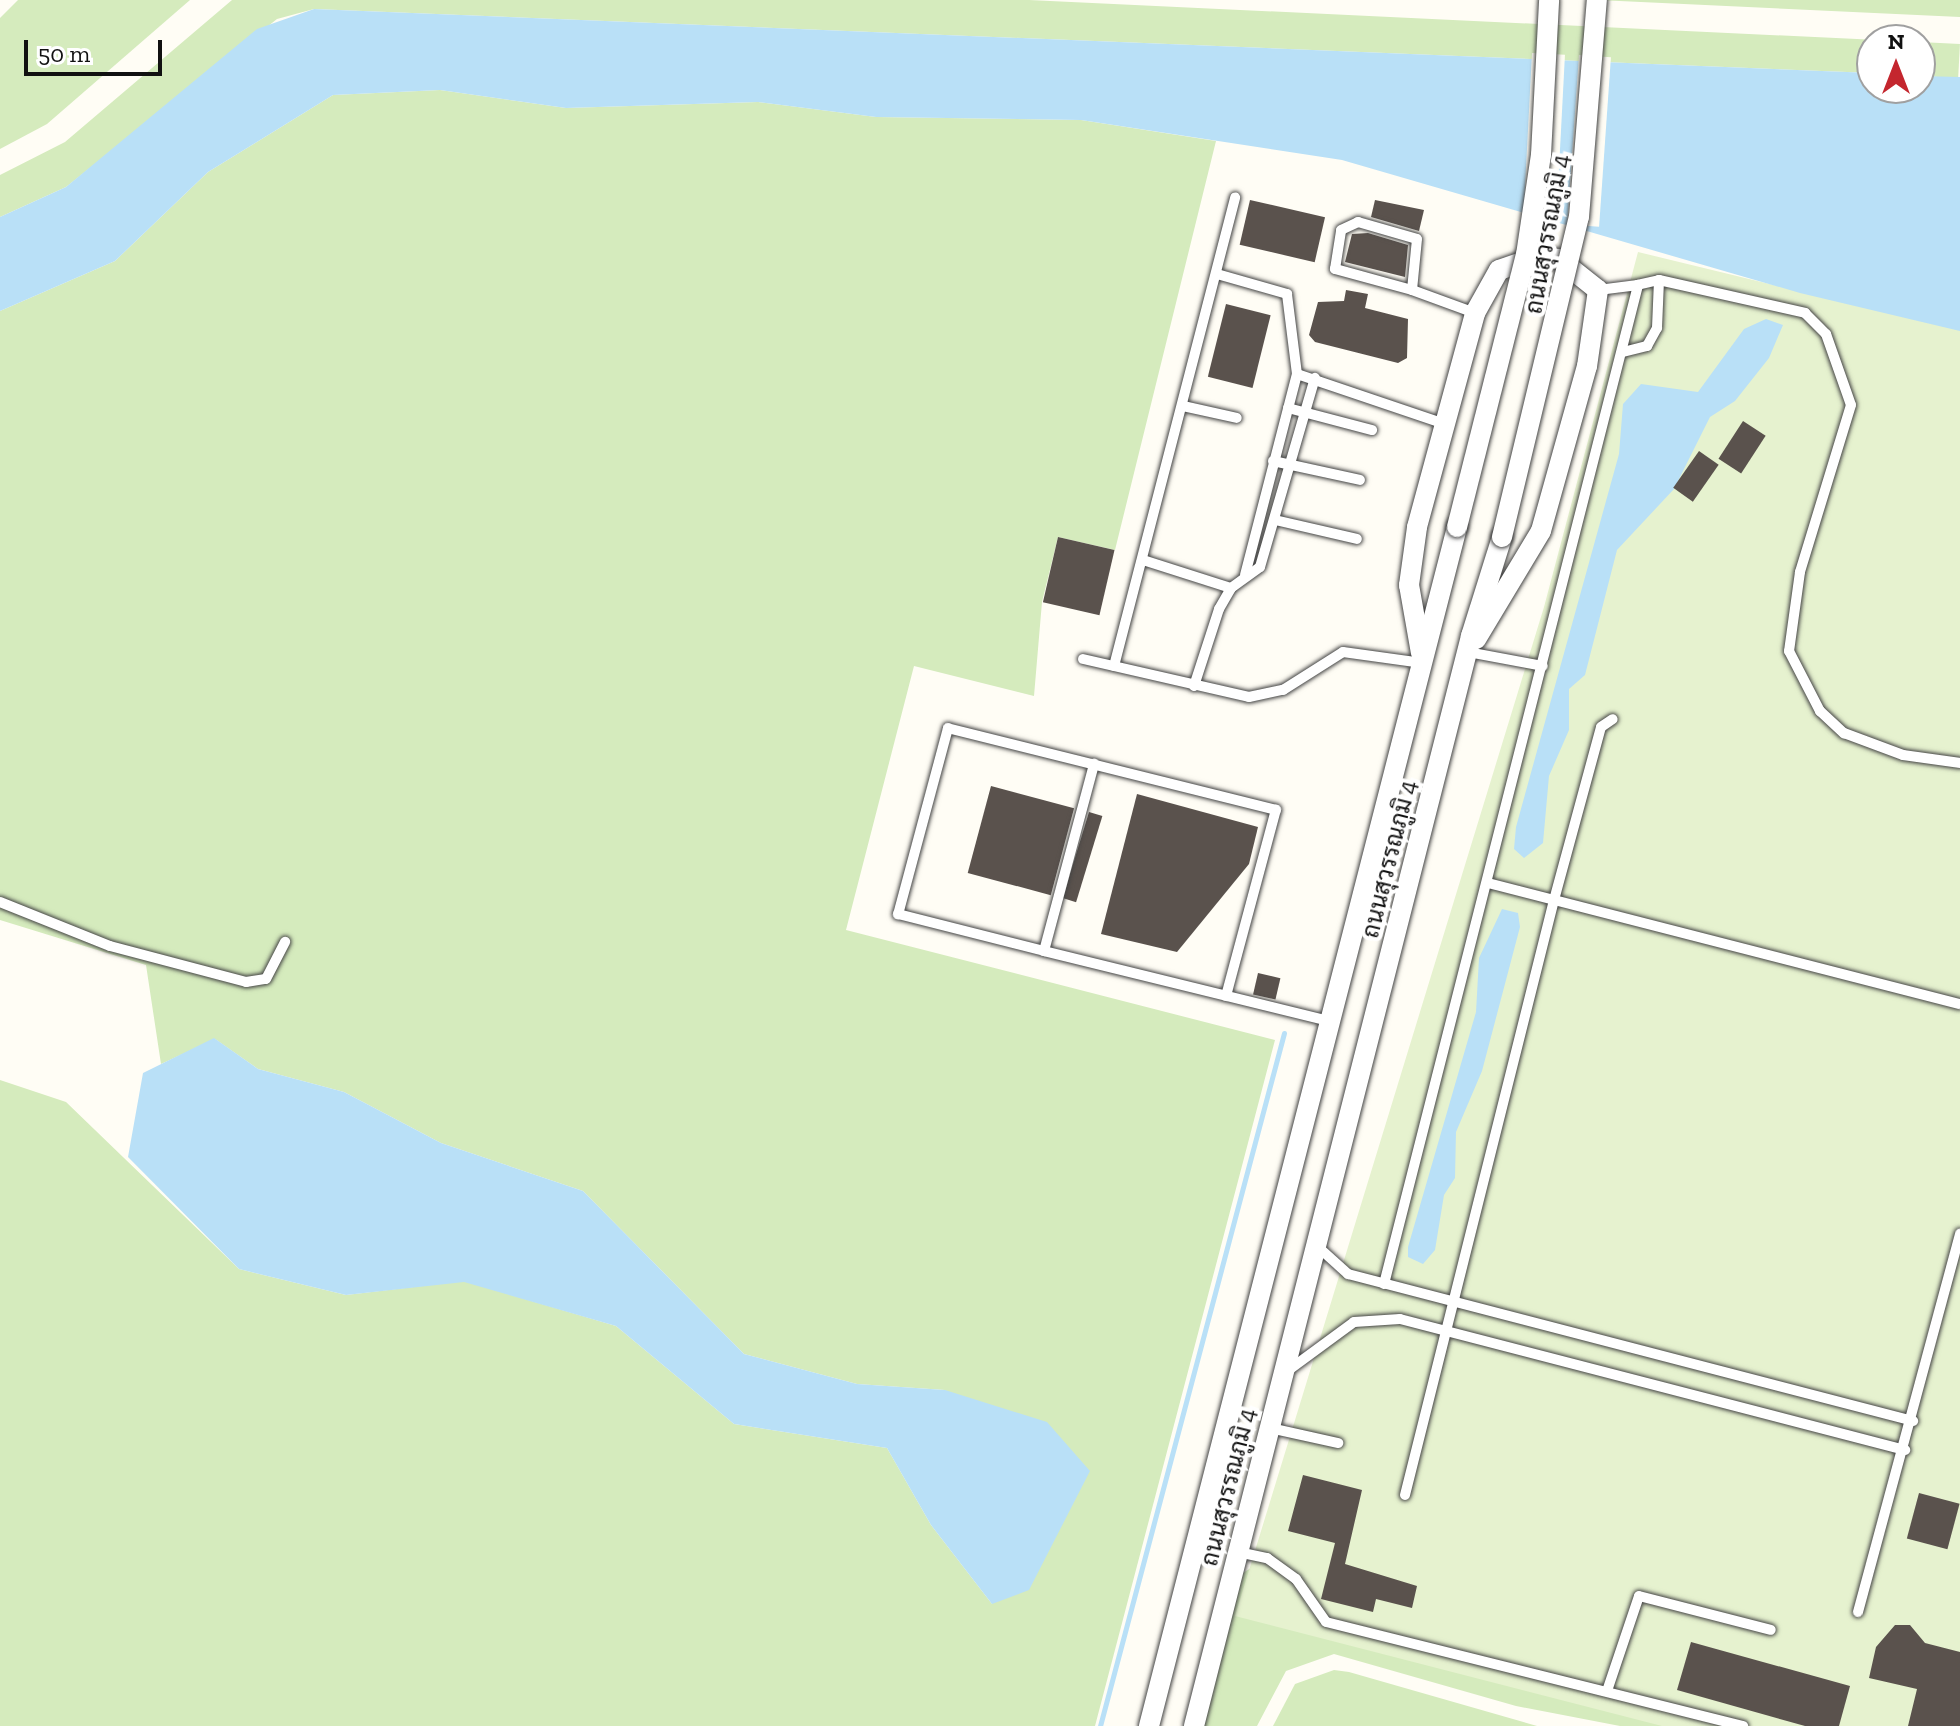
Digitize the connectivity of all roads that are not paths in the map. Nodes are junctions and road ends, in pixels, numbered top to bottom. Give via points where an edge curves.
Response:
1 (1549, 0) edge
2 (1597, 0) edge
3 (1235, 197) dead end
4 (1217, 274) junction
5 (1659, 280) junction
6 (1638, 285) junction
7 (1412, 290) junction
8 (1598, 290) junction
9 (1475, 313) junction
10 (1623, 352) junction
11 (1297, 374) junction
12 (1315, 378) junction
13 (1183, 406) junction
14 (1288, 408) junction
15 (1305, 413) junction
16 (1237, 418) dead end
17 (1445, 424) junction
18 (1372, 430) dead end
19 (1273, 461) junction
20 (1290, 464) junction
21 (1360, 480) dead end
22 (1275, 520) junction
23 (1357, 539) dead end
24 (1143, 560) junction
25 (1245, 575) junction
26 (1231, 588) junction
27 (1468, 650) junction
28 (1083, 659) dead end
29 (1422, 662) junction
30 (1114, 666) junction
31 (1543, 666) junction
32 (1194, 686) junction
33 (1613, 719) dead end
34 (1960, 763) edge
35 (1094, 764) junction
36 (1488, 883) junction
37 (1554, 900) junction
38 (0, 902) edge
39 (285, 942) dead end
40 (1044, 951) junction
41 (1226, 996) junction
42 (1960, 1004) edge
43 (1329, 1021) junction
44 (1960, 1233) edge
45 (1317, 1246) junction
46 (1384, 1284) junction
47 (1451, 1303) junction
48 (1444, 1333) junction
49 (1285, 1373) junction
50 (1913, 1421) junction
51 (1270, 1428) junction
52 (1338, 1443) dead end
53 (1905, 1450) junction
54 (1405, 1495) dead end
55 (1238, 1552) junction
56 (1858, 1612) dead end
57 (1771, 1630) dead end
58 (1607, 1691) junction
59 (1149, 1726) edge
60 (1194, 1726) edge
61 (1743, 1726) edge

1 - 29 street, ถนนสุวรรณภูมิ 4, bridge via 1541,155 1526,255
2 - 27 street, ถนนสุวรรณภูมิ 4, bridge via 1579,217 1502,537
3 - 4 lane
4 - 11 lane via 1287,294
4 - 13 lane
5 - 6 lane
5 - 10 lane via 1653,339
5 - 34 lane via 1805,313 1834,347 1851,405 1800,572 1789,651 1820,711 1844,733 1903,755
6 - 8 lane
6 - 10 lane
7 - 7 lane via 1335,269 1343,226 1358,222 1415,237
7 - 9 lane
8 - 9 street via 1578,269 1537,257 1499,270
8 - 27 street via 1587,366 1541,531
9 - 17 street
10 - 31 lane
11 - 12 lane
11 - 14 lane
12 - 15 lane
12 - 17 lane
13 - 16 lane
13 - 24 lane
14 - 15 lane
14 - 19 lane
15 - 18 lane
15 - 20 lane
17 - 29 street via 1409,585
19 - 20 lane
19 - 25 lane
20 - 21 lane
20 - 22 lane
22 - 23 lane
22 - 25 lane via 1260,567
24 - 26 lane
24 - 30 lane
25 - 26 lane
26 - 32 lane
27 - 31 lane
27 - 45 street, ถนนสุวรรณภูมิ 4
28 - 30 lane
29 - 32 lane via 1353,650 1265,696
29 - 43 street, ถนนสุวรรณภูมิ 4
30 - 32 lane
31 - 36 lane
33 - 37 lane via 1601,727
35 - 40 lane
35 - 40 lane via 948,728 898,914
35 - 41 lane via 1276,810
36 - 37 lane
36 - 46 lane
37 - 42 lane
37 - 47 lane
38 - 39 lane via 110,946 246,982 266,979
40 - 41 lane
41 - 43 lane
43 - 59 street, ถนนสุวรรณภูมิ 4
44 - 50 lane
45 - 46 lane via 1348,1274
45 - 49 street, ถนนสุวรรณภูมิ 4
46 - 47 lane
47 - 48 lane
47 - 50 lane
48 - 49 lane via 1373,1316
48 - 53 lane
48 - 54 lane
49 - 51 street, ถนนสุวรรณภูมิ 4
50 - 53 lane
51 - 52 lane
51 - 55 street, ถนนสุวรรณภูมิ 4
53 - 56 lane
55 - 58 lane via 1267,1558 1296,1579 1326,1622
55 - 60 street, ถนนสุวรรณภูมิ 4
57 - 58 lane via 1639,1596
58 - 61 lane

